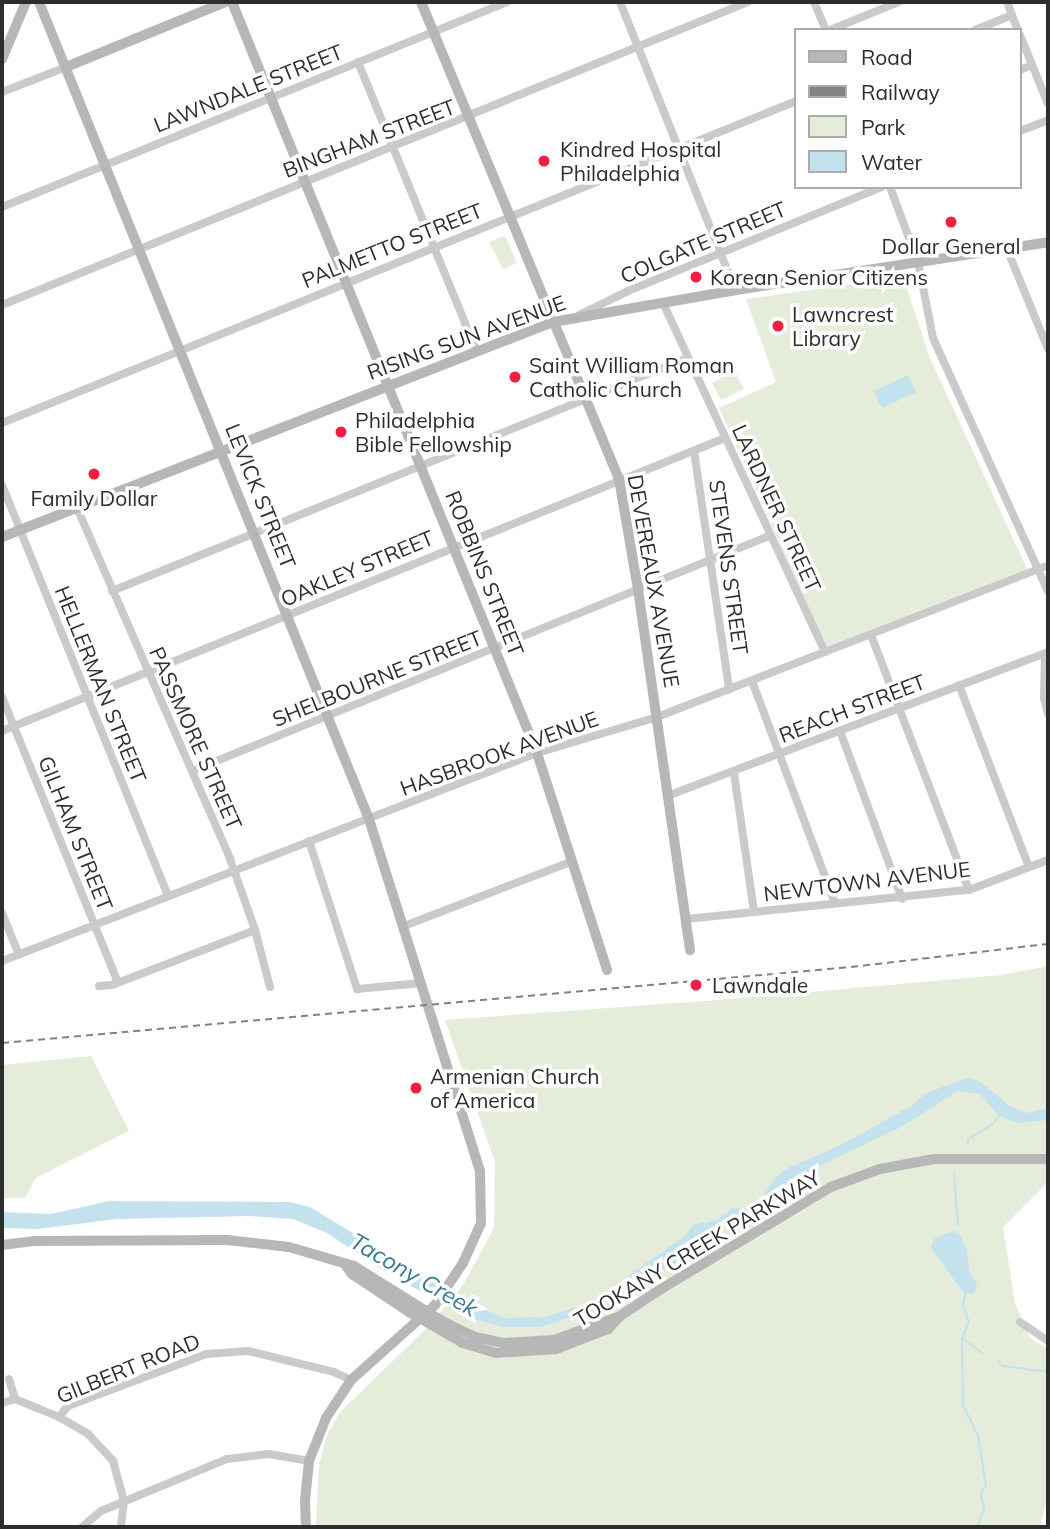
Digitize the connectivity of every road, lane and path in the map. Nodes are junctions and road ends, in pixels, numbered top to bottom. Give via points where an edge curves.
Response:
1 (26, 2) edge
2 (39, 2) edge
3 (225, 2) edge
4 (232, 2) edge
5 (421, 2) edge
6 (507, 2) edge
7 (621, 2) edge
8 (748, 2) edge
9 (814, 2) edge
10 (899, 2) edge
11 (1007, 2) edge
12 (1012, 15) junction
13 (827, 28) edge
14 (833, 28) edge
15 (980, 28) edge
16 (1017, 28) edge
17 (434, 31) junction
18 (1022, 40) edge
19 (639, 47) junction
20 (2, 59) edge
21 (358, 62) junction
22 (1032, 65) junction
23 (65, 67) junction
24 (1022, 69) edge
25 (2, 92) edge
26 (271, 98) junction
27 (794, 102) edge
28 (1048, 104) edge
29 (469, 118) junction
30 (1048, 120) edge
31 (1022, 130) edge
32 (393, 146) junction
33 (680, 147) junction
34 (106, 164) junction
35 (305, 182) junction
36 (877, 189) edge
37 (891, 189) edge
38 (2, 207) edge
39 (509, 217) junction
40 (1048, 242) edge
41 (435, 247) junction
42 (1007, 249) junction
43 (140, 250) junction
44 (722, 252) junction
45 (918, 262) junction
46 (346, 283) junction
47 (735, 290) junction
48 (663, 303) junction
49 (2, 305) edge
50 (577, 316) junction
51 (553, 322) junction
52 (181, 349) junction
53 (1048, 349) edge
54 (477, 352) junction
55 (687, 358) junction
56 (388, 386) junction
57 (587, 400) junction
58 (2, 423) edge
59 (725, 438) junction
60 (221, 451) junction
61 (694, 451) junction
62 (421, 466) junction
63 (619, 479) junction
64 (2, 485) edge
65 (77, 508) junction
66 (20, 530) junction
67 (254, 533) junction
68 (769, 536) junction
69 (2, 537) edge
70 (454, 547) junction
71 (711, 560) junction
72 (1044, 567) edge
73 (638, 589) junction
74 (1048, 590) edge
75 (112, 591) junction
76 (289, 615) junction
77 (871, 635) junction
78 (495, 648) junction
79 (825, 652) junction
80 (1046, 653) edge
81 (148, 672) junction
82 (752, 681) junction
83 (959, 685) junction
84 (729, 689) junction
85 (87, 695) junction
86 (2, 697) edge
87 (899, 709) junction
88 (1048, 715) edge
89 (329, 716) junction
90 (657, 718) junction
91 (14, 726) junction
92 (2, 731) edge
93 (840, 731) junction
94 (537, 754) junction
95 (779, 755) junction
96 (192, 771) junction
97 (734, 773) junction
98 (667, 796) junction
99 (369, 819) junction
100 (309, 841) junction
101 (1048, 860) edge
102 (571, 862) junction
103 (1029, 867) junction
104 (233, 872) junction
105 (969, 890) junction
106 (168, 896) junction
107 (902, 899) junction
108 (835, 903) junction
109 (754, 912) junction
110 (2, 913) edge
111 (686, 919) junction
112 (94, 925) junction
113 (404, 926) junction
114 (255, 930) junction
115 (690, 950) dead end
116 (19, 955) junction
117 (2, 961) edge
118 (607, 970) dead end
119 (118, 982) junction
120 (422, 983) junction
121 (99, 986) dead end
122 (270, 987) dead end
123 (1048, 1159) edge
124 (2, 1245) edge
125 (429, 1312) junction
126 (620, 1316) junction
127 (1020, 1322) dead end
128 (1046, 1335) edge
129 (9, 1379) dead end
130 (351, 1380) junction
131 (15, 1399) junction
132 (2, 1403) edge
133 (58, 1418) junction
134 (309, 1461) junction
135 (124, 1501) junction
136 (82, 1527) edge
137 (121, 1527) edge
138 (306, 1527) edge

1 - 20 street
2 - 23 street, LEVICK STREET
3 - 23 street
4 - 26 street, ROBBINS STREET
5 - 17 street, DEVEREAUX AVENUE
6 - 17 street, LAWNDALE STREET
7 - 19 street
8 - 19 street, BINGHAM STREET
9 - 13 street
10 - 14 street
11 - 12 street
12 - 15 street
12 - 16 street
17 - 21 street, LAWNDALE STREET
17 - 29 street, DEVEREAUX AVENUE
18 - 22 street
19 - 29 street, BINGHAM STREET
19 - 33 street
21 - 26 street, LAWNDALE STREET
21 - 32 street
22 - 24 street
22 - 28 street
23 - 25 street
23 - 34 street, LEVICK STREET
26 - 34 street, LAWNDALE STREET
26 - 35 street, ROBBINS STREET
27 - 33 street, PALMETTO STREET
29 - 32 street, BINGHAM STREET
29 - 39 street, DEVEREAUX AVENUE
30 - 31 street
32 - 35 street, BINGHAM STREET
32 - 41 street
33 - 39 street, PALMETTO STREET
33 - 44 street
34 - 38 street, LAWNDALE STREET
34 - 43 street, LEVICK STREET
35 - 43 street, BINGHAM STREET
35 - 46 street, ROBBINS STREET
36 - 44 street, COLGATE STREET
37 - 45 street
39 - 41 street, PALMETTO STREET
39 - 51 street, DEVEREAUX AVENUE
40 - 42 street, RISING SUN AVENUE
41 - 46 street, PALMETTO STREET
41 - 54 street
42 - 45 street, RISING SUN AVENUE
42 - 53 street
43 - 49 street, BINGHAM STREET
43 - 52 street, LEVICK STREET
44 - 47 street
44 - 50 street, COLGATE STREET
45 - 47 street, RISING SUN AVENUE
45 - 72 street via 933,338
46 - 52 street, PALMETTO STREET
46 - 56 street, ROBBINS STREET
47 - 48 street, RISING SUN AVENUE
48 - 50 street, RISING SUN AVENUE
48 - 55 street, LARDNER STREET
50 - 51 street, RISING SUN AVENUE
51 - 54 street, RISING SUN AVENUE
51 - 57 street, DEVEREAUX AVENUE
52 - 58 street, PALMETTO STREET
52 - 60 street, LEVICK STREET
54 - 56 street, RISING SUN AVENUE
55 - 57 street
55 - 59 street, LARDNER STREET
56 - 60 street, RISING SUN AVENUE
56 - 62 street, ROBBINS STREET
57 - 62 street
57 - 63 street, DEVEREAUX AVENUE
59 - 61 street, OAKLEY STREET
59 - 68 street, LARDNER STREET
60 - 65 street, RISING SUN AVENUE
60 - 67 street, LEVICK STREET
61 - 63 street, OAKLEY STREET
61 - 71 street, STEVENS STREET
62 - 67 street
62 - 70 street, ROBBINS STREET
63 - 70 street, OAKLEY STREET
63 - 73 street, DEVEREAUX AVENUE
64 - 66 street, HELLERMAN STREET
65 - 66 street, RISING SUN AVENUE
65 - 75 street, PASSMORE STREET
66 - 69 street, RISING SUN AVENUE
66 - 85 street, HELLERMAN STREET
67 - 75 street
67 - 76 street, LEVICK STREET
68 - 71 street, SHELBOURNE STREET
68 - 79 street, LARDNER STREET
70 - 76 street, OAKLEY STREET
70 - 78 street, ROBBINS STREET
71 - 73 street, SHELBOURNE STREET
71 - 84 street, STEVENS STREET
72 - 74 street
72 - 77 street, HASBROOK AVENUE
73 - 78 street, SHELBOURNE STREET
73 - 90 street, DEVEREAUX AVENUE
75 - 81 street, PASSMORE STREET
76 - 81 street, OAKLEY STREET
76 - 89 street, LEVICK STREET
77 - 79 street, HASBROOK AVENUE
77 - 87 street
78 - 89 street, SHELBOURNE STREET
78 - 94 street, ROBBINS STREET
79 - 82 street, HASBROOK AVENUE
80 - 83 street, REACH STREET
80 - 88 street
81 - 85 street, OAKLEY STREET
81 - 96 street, PASSMORE STREET
82 - 84 street, HASBROOK AVENUE
82 - 95 street
83 - 87 street, REACH STREET
83 - 103 street
84 - 90 street, HASBROOK AVENUE
85 - 91 street, OAKLEY STREET
85 - 106 street, HELLERMAN STREET
86 - 91 street, GILHAM STREET
87 - 93 street, REACH STREET
87 - 105 street
89 - 96 street, SHELBOURNE STREET
89 - 99 street, LEVICK STREET
90 - 94 street, HASBROOK AVENUE
90 - 98 street, DEVEREAUX AVENUE
91 - 92 street, OAKLEY STREET
91 - 112 street, GILHAM STREET
93 - 95 street, REACH STREET
93 - 107 street
94 - 99 street, HASBROOK AVENUE
94 - 102 street, ROBBINS STREET
95 - 97 street, REACH STREET
95 - 108 street
96 - 104 street, PASSMORE STREET
97 - 98 street, REACH STREET
97 - 109 street
98 - 111 street, DEVEREAUX AVENUE
99 - 100 street, HASBROOK AVENUE
99 - 113 street, LEVICK STREET
100 - 104 street, HASBROOK AVENUE
100 - 120 street via 356,988
101 - 103 street, NEWTOWN AVENUE
102 - 113 street
102 - 118 street, ROBBINS STREET
103 - 105 street, NEWTOWN AVENUE
104 - 106 street, HASBROOK AVENUE
104 - 114 street, PASSMORE STREET
105 - 107 street, NEWTOWN AVENUE
106 - 112 street, HASBROOK AVENUE
107 - 108 street, NEWTOWN AVENUE
108 - 109 street, NEWTOWN AVENUE
109 - 111 street, NEWTOWN AVENUE
110 - 116 street
111 - 115 street, DEVEREAUX AVENUE
112 - 116 street, HASBROOK AVENUE
112 - 119 street, GILHAM STREET
113 - 120 street, LEVICK STREET
114 - 119 street
114 - 122 street, PASSMORE STREET
116 - 117 street, HASBROOK AVENUE
119 - 121 street
120 - 125 street, LEVICK STREET via 481,1179 481,1223 450,1283
123 - 126 street, TOOKANY CREEK PARKWAY via 934,1159 855,1178 831,1187
124 - 125 street, TOOKANY CREEK PARKWAY via 227,1240 289,1247 354,1266
125 - 126 street, TOOKANY CREEK PARKWAY via 475,1336 504,1343 554,1340
125 - 126 street, TOOKANY CREEK PARKWAY via 463,1343 496,1353 579,1343 608,1329
125 - 130 street, LEVICK STREET
127 - 128 street
129 - 131 street
130 - 133 street, GILBERT ROAD via 248,1351 206,1354 68,1406
130 - 134 street, LEVICK STREET via 326,1418
131 - 132 street
131 - 133 street, GILBERT ROAD
133 - 135 street via 103,1447 113,1461
134 - 135 street via 279,1454 243,1455
134 - 138 street, LEVICK STREET
135 - 136 street via 101,1511
135 - 137 street

